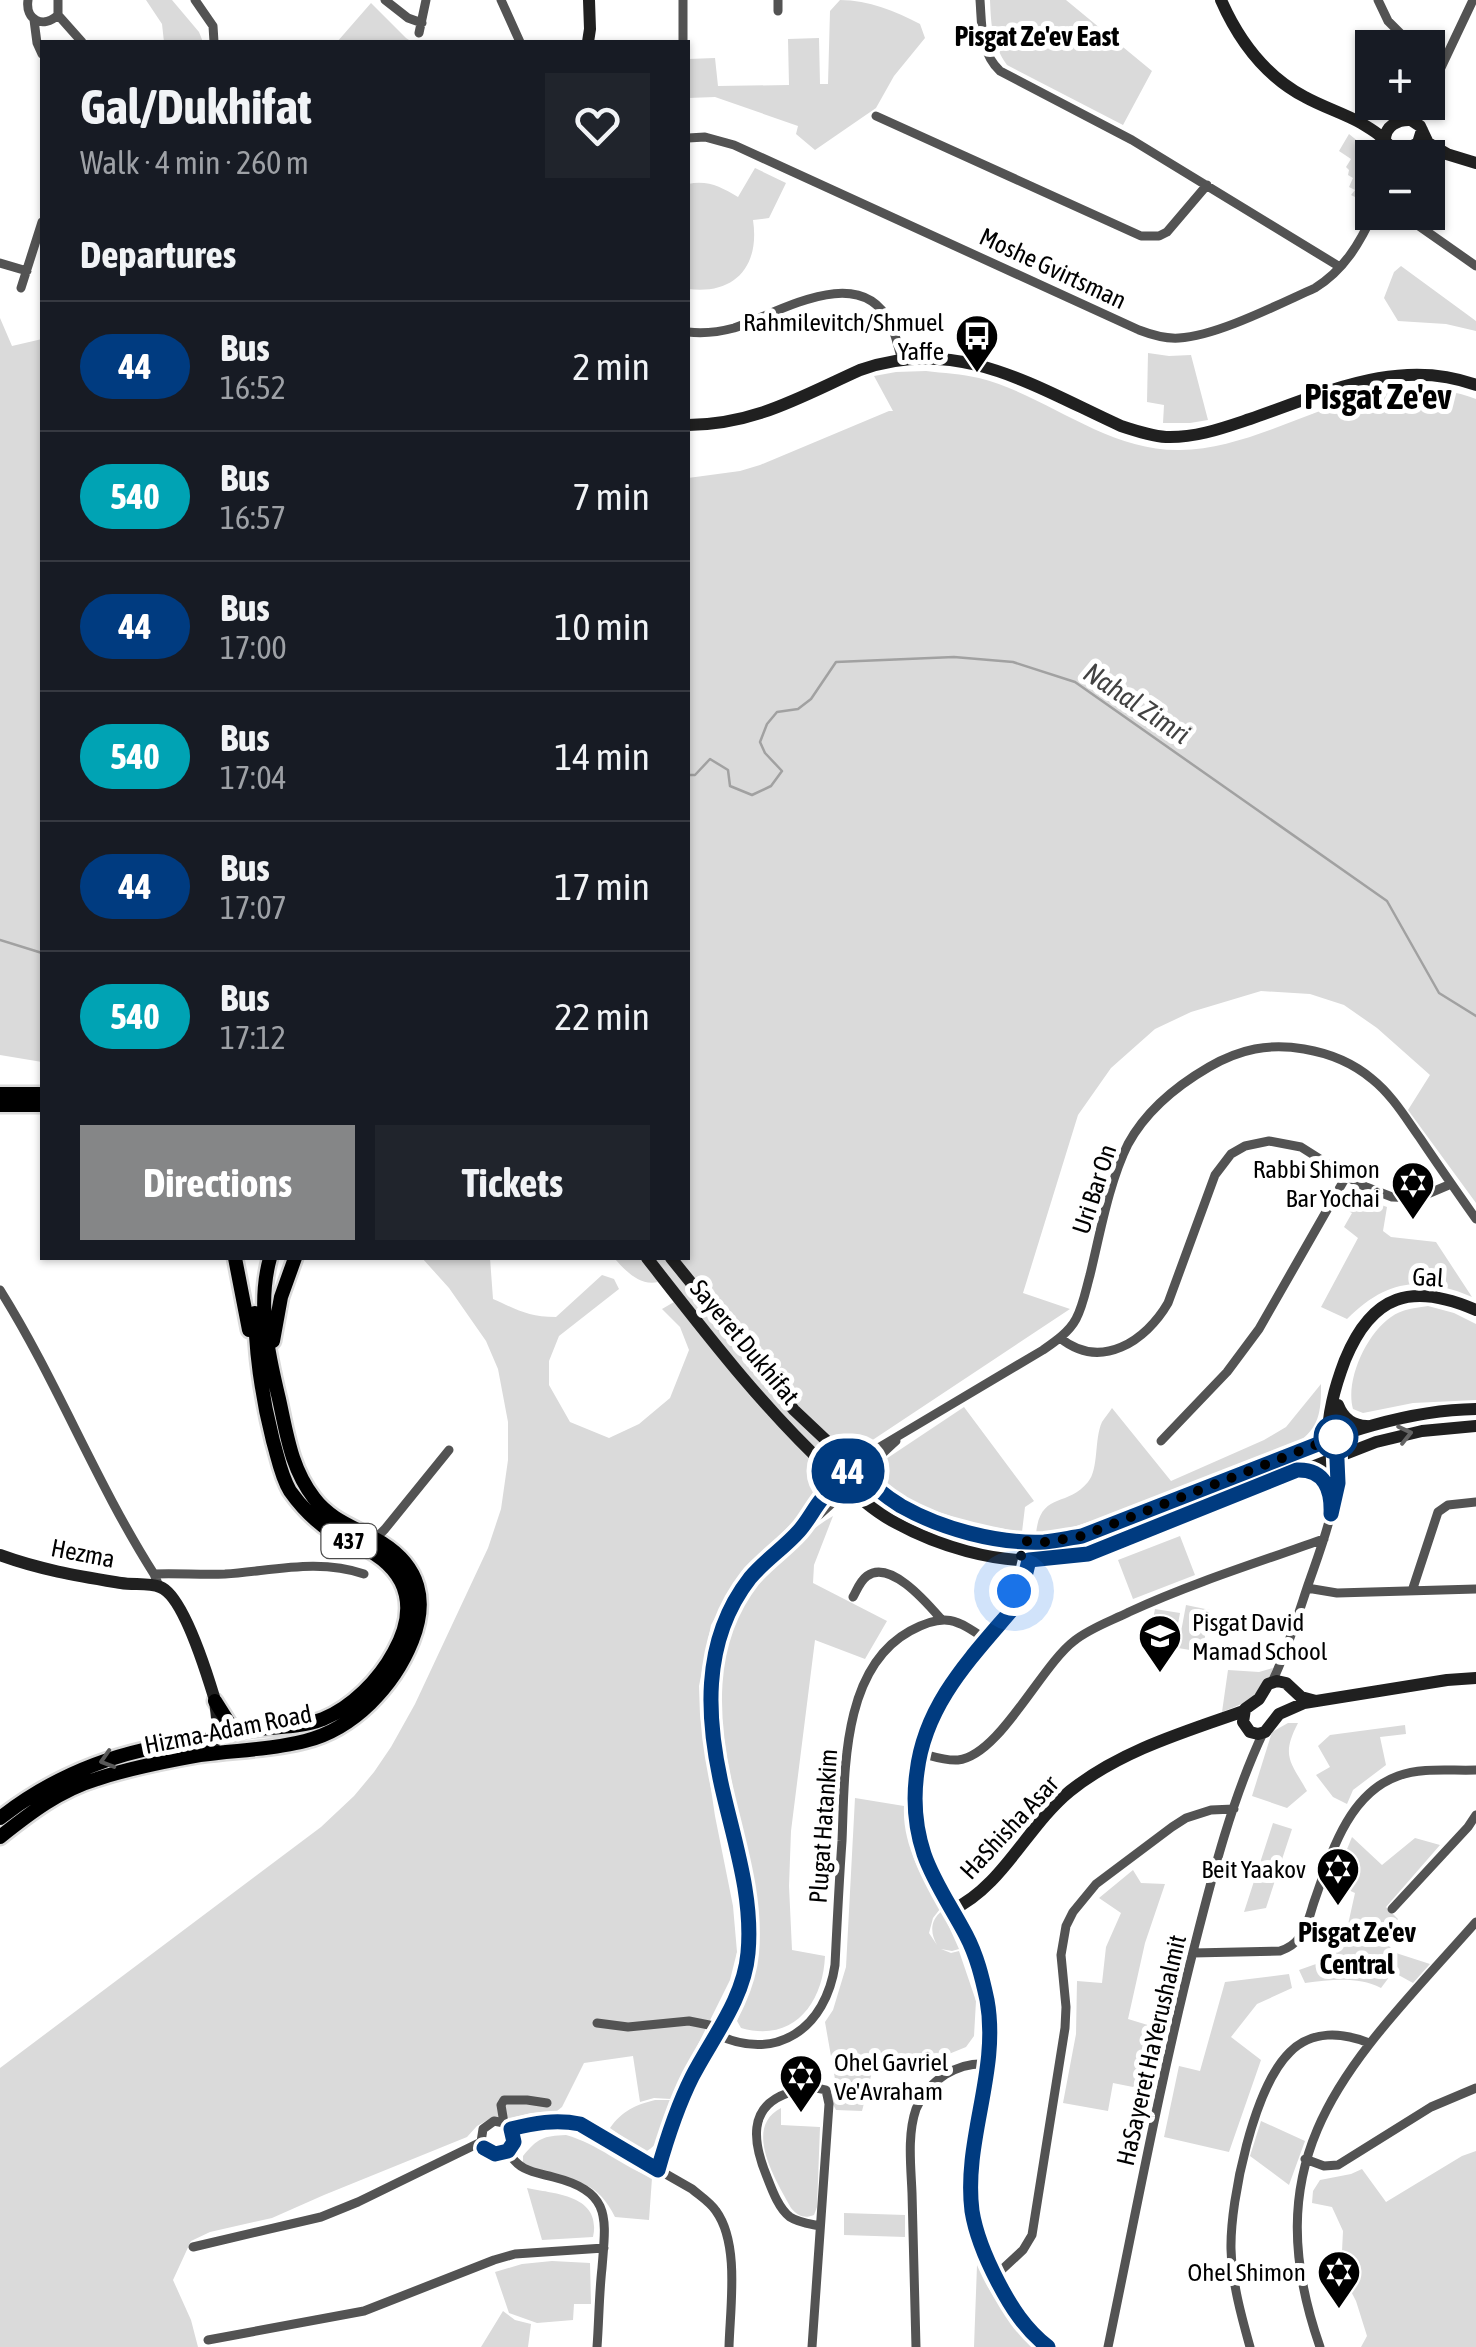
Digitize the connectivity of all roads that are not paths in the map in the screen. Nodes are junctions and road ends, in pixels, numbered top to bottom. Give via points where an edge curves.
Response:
1 (28, 0) edge
2 (58, 0) edge
3 (196, 0) edge
4 (386, 0) edge
5 (426, 0) edge
6 (501, 0) edge
7 (589, 0) edge
8 (682, 0) edge
9 (980, 0) edge
10 (1220, 0) edge
11 (1378, 0) edge
12 (1474, 0) edge
13 (58, 14) junction
14 (34, 20) junction
15 (1394, 30) edge
16 (80, 40) edge
17 (214, 40) edge
18 (519, 40) edge
19 (588, 40) edge
20 (683, 40) edge
21 (40, 50) edge
22 (1445, 57) edge
23 (876, 116) dead end
24 (1402, 120) edge
25 (1422, 120) edge
26 (1360, 123) junction
27 (1397, 123) junction
28 (1421, 128) junction
29 (690, 138) edge
30 (1381, 140) edge
31 (1390, 140) edge
32 (1419, 140) edge
33 (1447, 154) joint
34 (1476, 163) edge
35 (1207, 185) junction
36 (40, 229) edge
37 (1366, 230) edge
38 (1425, 230) edge
39 (0, 263) edge
40 (1476, 266) edge
41 (1340, 267) junction
42 (27, 272) junction
43 (21, 288) dead end
44 (690, 332) edge
45 (902, 360) junction
46 (1476, 385) edge
47 (690, 425) edge
48 (0, 1094) edge
49 (40, 1094) edge
50 (0, 1105) edge
51 (40, 1105) edge
52 (1347, 1175) junction
53 (1452, 1184) junction
54 (1476, 1219) edge
55 (234, 1260) edge
56 (260, 1260) edge
57 (270, 1260) edge
58 (295, 1260) edge
59 (649, 1260) edge
60 (673, 1260) edge
61 (0, 1290) edge
62 (1476, 1310) edge
63 (1060, 1338) junction
64 (1346, 1359) junction
65 (270, 1361) junction
66 (260, 1384) junction
67 (1338, 1405) junction
68 (1476, 1409) edge
69 (1370, 1426) junction
70 (1476, 1426) edge
71 (1332, 1438) junction
72 (1161, 1441) dead end
73 (449, 1450) dead end
74 (1332, 1457) junction
75 (819, 1460) junction
76 (1297, 1470) junction
77 (857, 1471) junction
78 (844, 1483) junction
79 (1330, 1490) junction
80 (820, 1501) junction
81 (1476, 1502) edge
82 (1331, 1514) junction
83 (385, 1529) junction
84 (798, 1532) junction
85 (367, 1537) junction
86 (1324, 1540) junction
87 (1028, 1542) junction
88 (392, 1551) junction
89 (0, 1555) edge
90 (1026, 1560) junction
91 (364, 1574) dead end
92 (156, 1580) junction
93 (1307, 1588) junction
94 (1476, 1590) edge
95 (1412, 1591) junction
96 (854, 1597) dead end
97 (941, 1619) junction
98 (987, 1640) junction
99 (1290, 1642) junction
100 (1476, 1678) edge
101 (1272, 1682) junction
102 (1290, 1688) junction
103 (1316, 1701) junction
104 (216, 1708) junction
105 (1289, 1708) junction
106 (1250, 1725) junction
107 (248, 1730) junction
108 (219, 1736) junction
109 (202, 1748) junction
110 (244, 1750) junction
111 (920, 1753) junction
112 (1476, 1770) edge
113 (1234, 1809) junction
114 (1476, 1815) edge
115 (0, 1818) edge
116 (0, 1836) edge
117 (1392, 1909) dead end
118 (952, 1910) junction
119 (1476, 1922) edge
120 (1192, 1954) junction
121 (597, 2023) dead end
122 (718, 2030) junction
123 (1369, 2043) junction
124 (988, 2064) junction
125 (1476, 2088) edge
126 (547, 2103) dead end
127 (508, 2126) junction
128 (481, 2142) junction
129 (508, 2151) junction
130 (1306, 2160) junction
131 (658, 2170) junction
132 (820, 2226) junction
133 (193, 2246) dead end
134 (604, 2248) junction
135 (995, 2276) junction
136 (208, 2340) dead end
137 (598, 2347) edge
138 (728, 2347) edge
139 (812, 2347) edge
140 (916, 2347) edge
141 (1048, 2347) edge
142 (1108, 2347) edge
143 (1250, 2347) edge
144 (1320, 2347) edge

1 - 14 street
2 - 13 street
3 - 17 street
4 - 5 street via 420,28
6 - 18 street
7 - 19 street
8 - 20 street
9 - 35 street via 984,45 1000,72
10 - 26 street via 1270,73
11 - 15 street
12 - 22 street
13 - 14 street
13 - 16 street
14 - 21 street
23 - 35 street via 1140,236 1168,232
24 - 27 street
25 - 28 street
26 - 27 street
26 - 30 street
27 - 28 street via 1411,120
27 - 31 street via 1386,132
28 - 32 street
28 - 33 street via 1428,143
29 - 41 street, Moshe Gvirtsman via 734,145 1152,335 1184,338 1211,330 1315,288
33 - 34 street
35 - 41 street
36 - 42 street
37 - 41 street, Moshe Gvirtsman
38 - 40 street
39 - 42 street
42 - 43 street
44 - 45 street via 721,331 813,298 855,293 890,322
45 - 46 street via 971,362 1121,426 1170,437 1206,433 1391,375 1436,374
45 - 47 street via 860,370 757,416
48 - 49 main road
50 - 51 main road
52 - 53 street via 1375,1192 1406,1199
52 - 63 street via 1286,1143 1256,1142 1231,1154 1207,1193 1160,1318 1137,1340 1106,1352
52 - 72 street via 1259,1329
53 - 54 street, Uri Bar On
53 - 63 street, Uri Bar On via 1393,1100 1358,1068 1296,1048 1232,1054 1169,1095 1128,1145 1078,1317
55 - 66 main road
56 - 66 main road, Hizma-Adam Road / 437
57 - 65 main road, Hizma-Adam Road / 437 via 264,1314
58 - 65 main road
59 - 75 street, Sayeret Dukhifat via 751,1388
60 - 77 street, Sayeret Dukhifat via 794,1410
61 - 92 street
62 - 64 street, Gal via 1418,1294 1394,1299 1357,1334
63 - 77 street, Uri Bar On via 905,1433
64 - 67 street, Gal
64 - 71 street, Gal via 1331,1399
65 - 85 main road, Hizma-Adam Road / 437 via 297,1472 335,1519
66 - 107 main road, Hizma-Adam Road / 437 via 288,1487 323,1526 396,1572 406,1590 408,1620 392,1657 350,1704 296,1726
67 - 69 street via 1354,1423
67 - 71 street, Gal
68 - 69 street, Sayeret Dukhifat
69 - 71 street, Sayeret Dukhifat
74 -> 70 street, Sayeret Dukhifat via 1422,1431
71 - 74 street, Gal
71 - 87 street, Sayeret Dukhifat via 1082,1536
73 - 83 street
74 - 76 street, Sayeret Dukhifat
74 - 79 street
74 - 82 street via 1338,1483
75 - 78 street, Sayeret Dukhifat
75 - 80 street
76 - 79 street via 1317,1474
76 - 90 street, Sayeret Dukhifat via 1088,1554
77 - 78 street, Uri Bar On
77 - 87 street, Sayeret Dukhifat via 929,1518
78 - 80 street
78 - 84 street
78 - 90 street, Sayeret Dukhifat via 872,1508 922,1535
79 - 82 street
80 - 84 street
81 - 95 street via 1440,1509
82 - 86 street
83 - 85 street
83 - 88 street
84 - 122 street via 738,1596 712,1666 714,1744 748,1930 743,1975
85 - 88 main road, Hizma-Adam Road / 437
86 - 93 street
86 - 111 street via 1092,1629 1069,1645 983,1748 960,1760
87 - 90 street
88 - 110 main road, Hizma-Adam Road / 437 via 420,1595 418,1626 401,1667 352,1719 330,1732
89 - 92 street, Hezma via 78,1577 135,1586
90 - 98 street via 1005,1618
91 - 92 street via 308,1566
92 - 104 street via 183,1614
93 - 95 street
93 - 99 street
94 - 95 street
96 - 97 street via 864,1578 881,1572 918,1594
97 - 98 street
97 - 122 street, Plugat Hatankim via 884,1650 856,1706 847,1749 835,1965 825,2002 808,2025 778,2041 728,2040
98 - 111 street via 934,1709
99 - 101 street
99 - 102 street
100 - 103 street
101 - 102 street
101 - 106 street
102 - 103 street
102 - 105 street
103 - 105 street
104 - 107 main road via 232,1728
104 - 108 street
104 - 109 main road
105 - 106 street via 1269,1729
106 - 113 street, HaSayeret HaYerushalmit via 1250,1765
106 - 118 street, HaShisha Asar via 1207,1724 1089,1778 1050,1810 977,1896
107 - 108 main road, Hizma-Adam Road / 437
108 - 109 main road, Hizma-Adam Road / 437
108 - 110 street
109 - 110 main road, Hizma-Adam Road / 437
109 -> 115 main road, Hizma-Adam Road / 437 via 142,1750 85,1767
109 - 116 main road, Hizma-Adam Road / 437 via 64,1791
111 - 118 street via 918,1834
112 - 120 street via 1401,1774 1363,1799 1336,1844 1303,1933 1290,1948
113 - 120 street, HaSayeret HaYerushalmit
113 - 135 street via 1211,1810 1172,1827 1096,1884 1069,1919 1061,1945 1065,2028 1032,2235
114 - 117 street
118 - 124 street via 980,1970
119 - 123 street via 1468,1940
120 - 142 street, HaSayeret HaYerushalmit
121 - 122 street, Plugat Hatankim via 689,2021
122 - 131 street via 680,2102
123 - 130 street via 1334,2096
123 - 143 street via 1330,2034 1305,2042 1280,2065 1262,2104 1241,2166 1232,2222 1232,2267
124 - 135 street via 972,2207
124 - 140 street via 946,2073 915,2114
125 - 130 street via 1431,2107 1338,2166
126 - 127 street via 504,2100
127 - 128 street via 486,2126
127 - 129 street via 514,2142
127 - 131 street via 580,2124
128 - 129 street via 489,2152
128 - 133 street via 321,2217
129 - 134 street via 530,2172 586,2190 604,2217
130 - 144 street via 1297,2251
131 - 138 street via 707,2201 722,2223 730,2254
132 - 132 street via 784,2211 756,2140 766,2105 805,2087 828,2096
132 - 139 street
134 - 136 street via 515,2254 364,2311
134 - 137 street
135 - 141 street via 1020,2320

